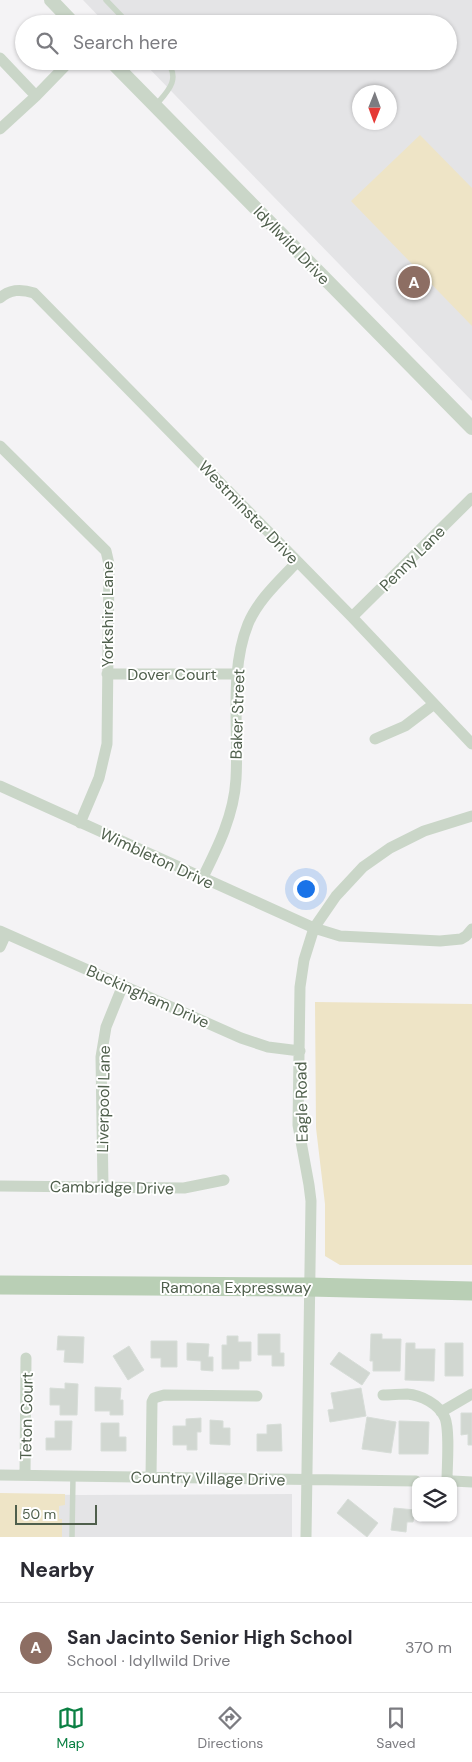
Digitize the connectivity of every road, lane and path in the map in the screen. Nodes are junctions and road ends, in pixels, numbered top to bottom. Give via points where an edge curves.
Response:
1 (51, 0) edge
2 (106, 0) edge
3 (65, 15) edge
4 (120, 15) edge
5 (0, 58) edge
6 (61, 70) edge
7 (120, 70) edge
8 (172, 70) edge
9 (36, 96) junction
10 (155, 106) junction
11 (0, 129) edge
12 (0, 298) edge
13 (472, 428) edge
14 (0, 446) edge
15 (472, 498) edge
16 (297, 562) junction
17 (352, 617) junction
18 (107, 674) junction
19 (238, 674) junction
20 (434, 704) junction
21 (375, 740) dead end
22 (472, 744) edge
23 (0, 786) edge
24 (472, 816) edge
25 (80, 822) junction
26 (202, 879) junction
27 (314, 928) junction
28 (472, 929) edge
29 (3, 932) edge
30 (0, 947) edge
31 (123, 985) junction
32 (300, 1051) junction
33 (224, 1180) dead end
34 (0, 1186) edge
35 (103, 1186) junction
36 (0, 1285) edge
37 (309, 1287) junction
38 (472, 1291) edge
39 (26, 1358) dead end
40 (472, 1394) edge
41 (384, 1395) dead end
42 (257, 1396) dead end
43 (441, 1412) junction
44 (0, 1475) edge
45 (25, 1475) junction
46 (74, 1476) junction
47 (151, 1477) junction
48 (447, 1477) edge
49 (306, 1479) junction
50 (412, 1481) edge
51 (457, 1481) edge
52 (472, 1482) edge
53 (72, 1537) edge
54 (306, 1537) edge

1 - 3 street
2 - 4 lane
5 - 9 street
6 - 9 street
7 - 10 street, Idyllwild Drive
8 - 10 lane via 172,86
9 - 11 street
10 - 13 street, Idyllwild Drive
12 - 16 street, Westminster Drive via 20,289 34,293
14 - 18 street, Yorkshire Lane via 106,551 109,564
15 - 17 street, Penny Lane
16 - 17 street, Westminster Drive
16 - 19 street, Baker Street via 266,594 249,623 240,648
17 - 20 street, Westminster Drive
18 - 19 street, Dover Court
18 - 25 street, Yorkshire Lane via 107,744 99,778
19 - 26 street, Baker Street via 236,780 231,810 222,839
20 - 21 street via 405,726
20 - 22 street, Westminster Drive
23 - 25 street, Wimbleton Drive
24 - 27 street, Eagle Road via 424,832 390,848 363,867 336,896
25 - 26 street, Wimbleton Drive
26 - 27 street, Wimbleton Drive
27 - 28 street, Wimbleton Drive via 340,936 440,941 461,939
27 - 32 street, Eagle Road via 300,987
29 - 30 street
29 - 31 street, Buckingham Drive
31 - 32 street, Buckingham Drive via 241,1038 268,1047
31 - 35 street, Liverpool Lane via 106,1028 101,1057
32 - 37 street, Eagle Road via 298,1125 311,1201
33 - 35 street, Cambridge Drive via 184,1188
34 - 35 street, Cambridge Drive
36 - 37 main road, Ramona Expressway
37 - 38 main road, Ramona Expressway
37 - 49 street, Eagle Road
39 - 45 street, Teton Court
40 - 43 street
41 - 43 street via 417,1396
42 - 47 street via 164,1395 154,1398
43 - 48 street via 446,1420
44 - 45 street, Country Village Drive
45 - 46 street, Country Village Drive
46 - 47 street, Country Village Drive
46 - 53 lane
47 - 49 street, Country Village Drive
49 - 50 street, Country Village Drive
49 - 54 street, Eagle Road
51 - 52 street

